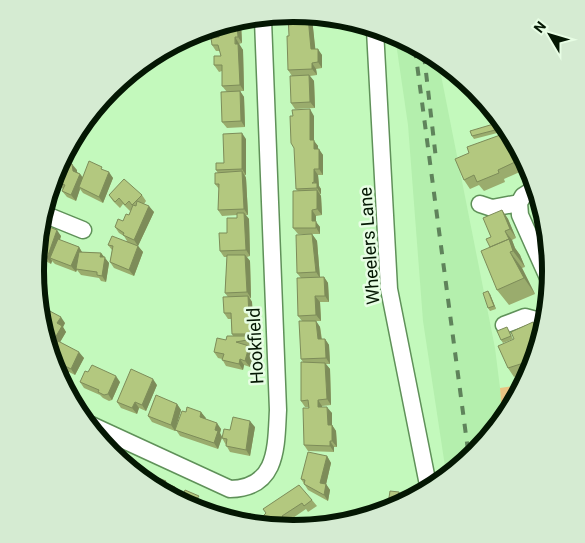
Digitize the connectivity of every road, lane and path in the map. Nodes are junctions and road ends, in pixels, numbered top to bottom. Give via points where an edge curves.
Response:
1 (263, 25) edge
2 (375, 37) edge
3 (528, 193) edge
4 (519, 203) junction
5 (480, 204) dead end
6 (50, 216) edge
7 (83, 230) dead end
8 (541, 263) edge
9 (537, 320) edge
10 (504, 325) dead end
11 (100, 429) edge
12 (427, 481) edge

1 - 11 street, Hookfield via 278,410 272,464 257,483 244,489 230,489
2 - 12 street, Wheelers Lane via 389,289
3 - 4 street
4 - 5 street via 492,208
4 - 8 street via 520,215
6 - 7 street
9 - 10 street via 524,317

